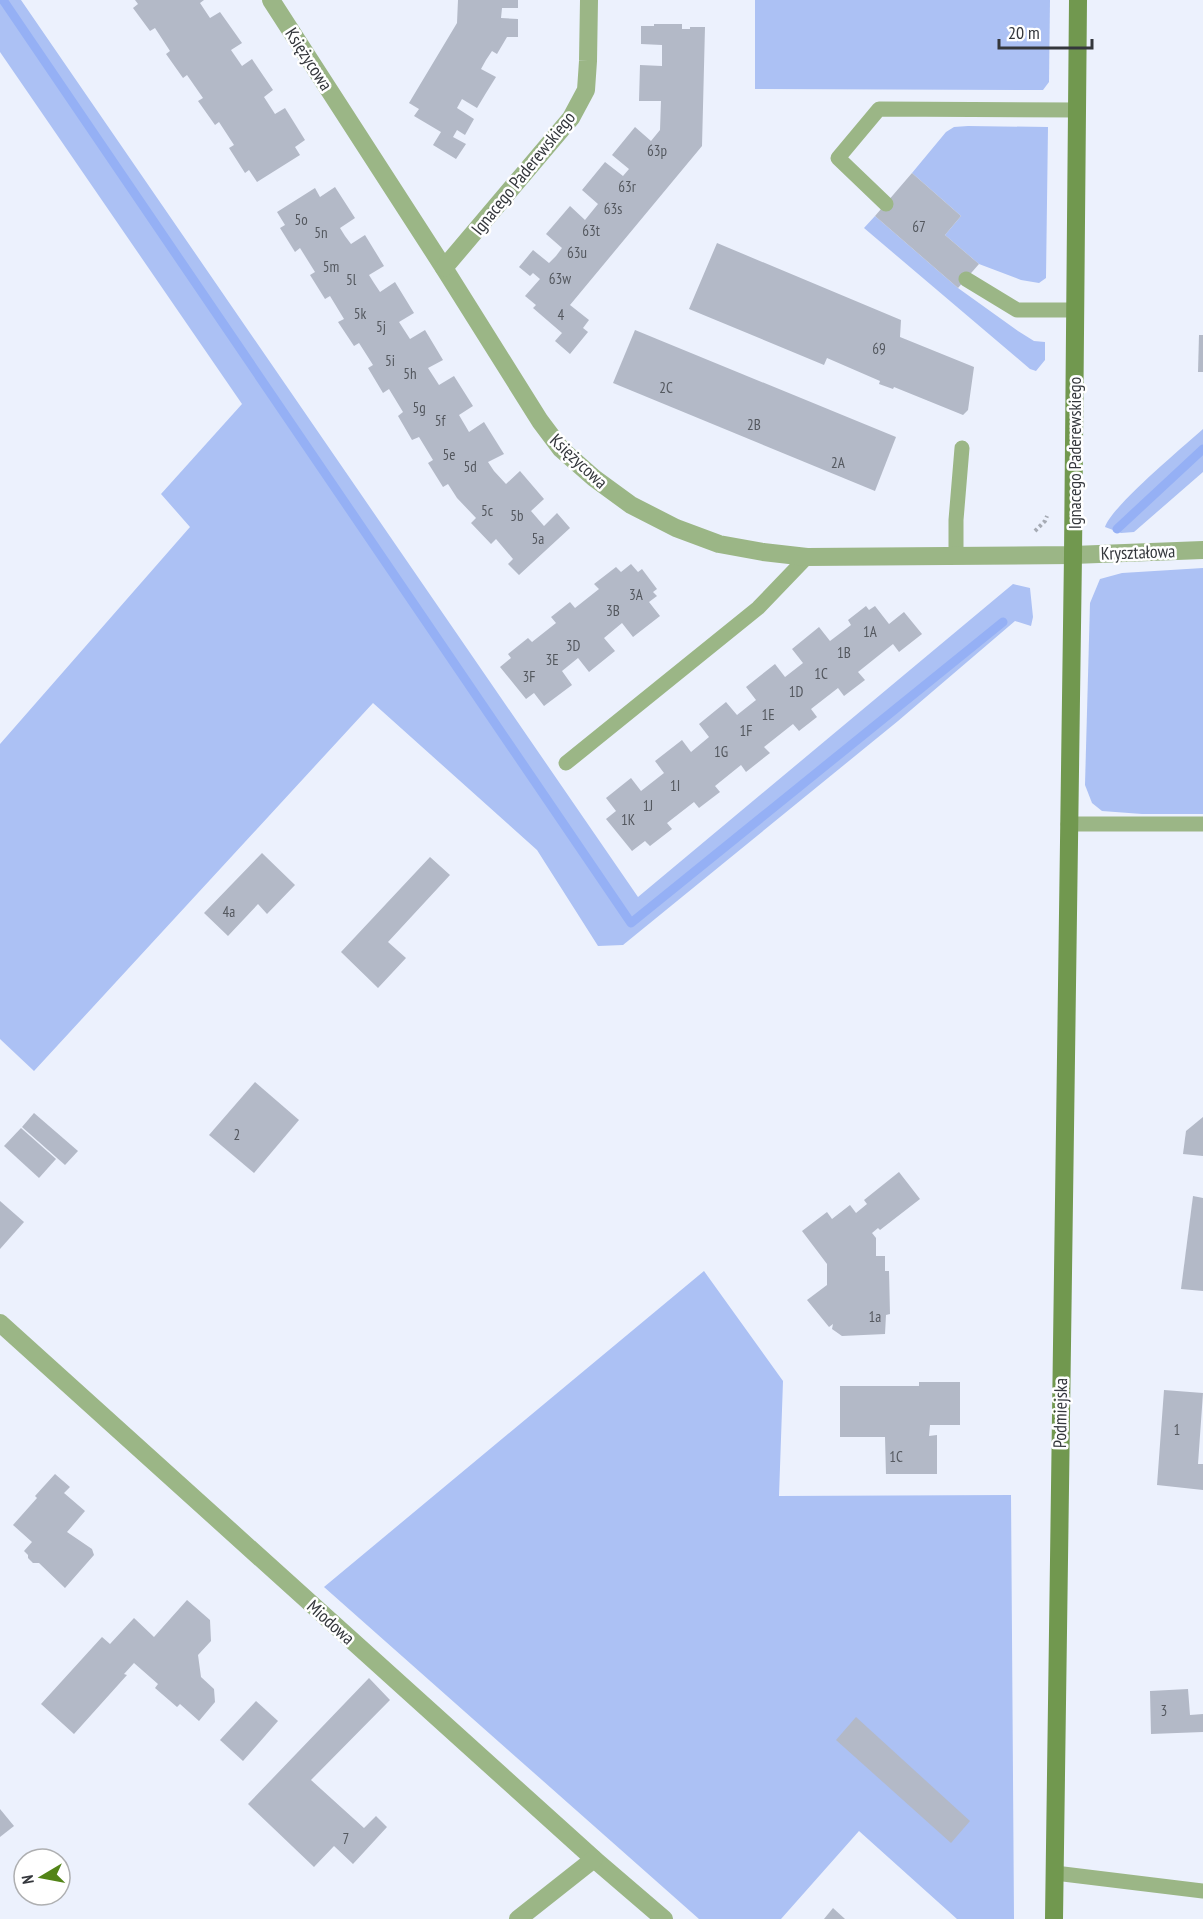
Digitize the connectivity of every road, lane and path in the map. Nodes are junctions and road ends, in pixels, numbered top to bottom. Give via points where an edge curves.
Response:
1 (271, 0) edge
2 (589, 0) edge
3 (1078, 0) edge
4 (1077, 110) junction
5 (886, 204) dead end
6 (444, 268) junction
7 (966, 279) dead end
8 (1075, 310) junction
9 (962, 448) dead end
10 (1203, 550) edge
11 (1073, 555) junction
12 (956, 556) junction
13 (807, 557) junction
14 (567, 763) dead end
15 (1068, 824) junction
16 (1203, 824) edge
17 (1067, 907) joint
18 (0, 1323) edge
19 (594, 1859) junction
20 (1055, 1873) junction
21 (1203, 1891) edge
22 (518, 1919) edge
23 (664, 1919) edge
24 (1054, 1919) edge

1 - 6 street, Księżycowa
2 - 6 street, Ignacego Paderewskiego via 586,90 571,118
3 - 4 street, Ignacego Paderewskiego
4 - 5 lane via 879,109 838,158
4 - 8 street, Ignacego Paderewskiego
6 - 13 street, Księżycowa via 540,421 561,449 594,478 631,505 676,528 720,544
7 - 8 lane via 1017,310
8 - 11 street, Ignacego Paderewskiego
9 - 12 lane
10 - 11 street, Kryształowa
11 - 12 street, Księżycowa
11 - 15 street, Ignacego Paderewskiego
12 - 13 street, Księżycowa
13 - 14 lane via 758,608
15 - 16 lane
15 - 17 street, Ignacego Paderewskiego
17 - 20 street, Podmiejska
18 - 19 street, Miodowa
19 - 22 street
19 - 23 street, Miodowa
20 - 21 lane
20 - 24 street, Podmiejska

